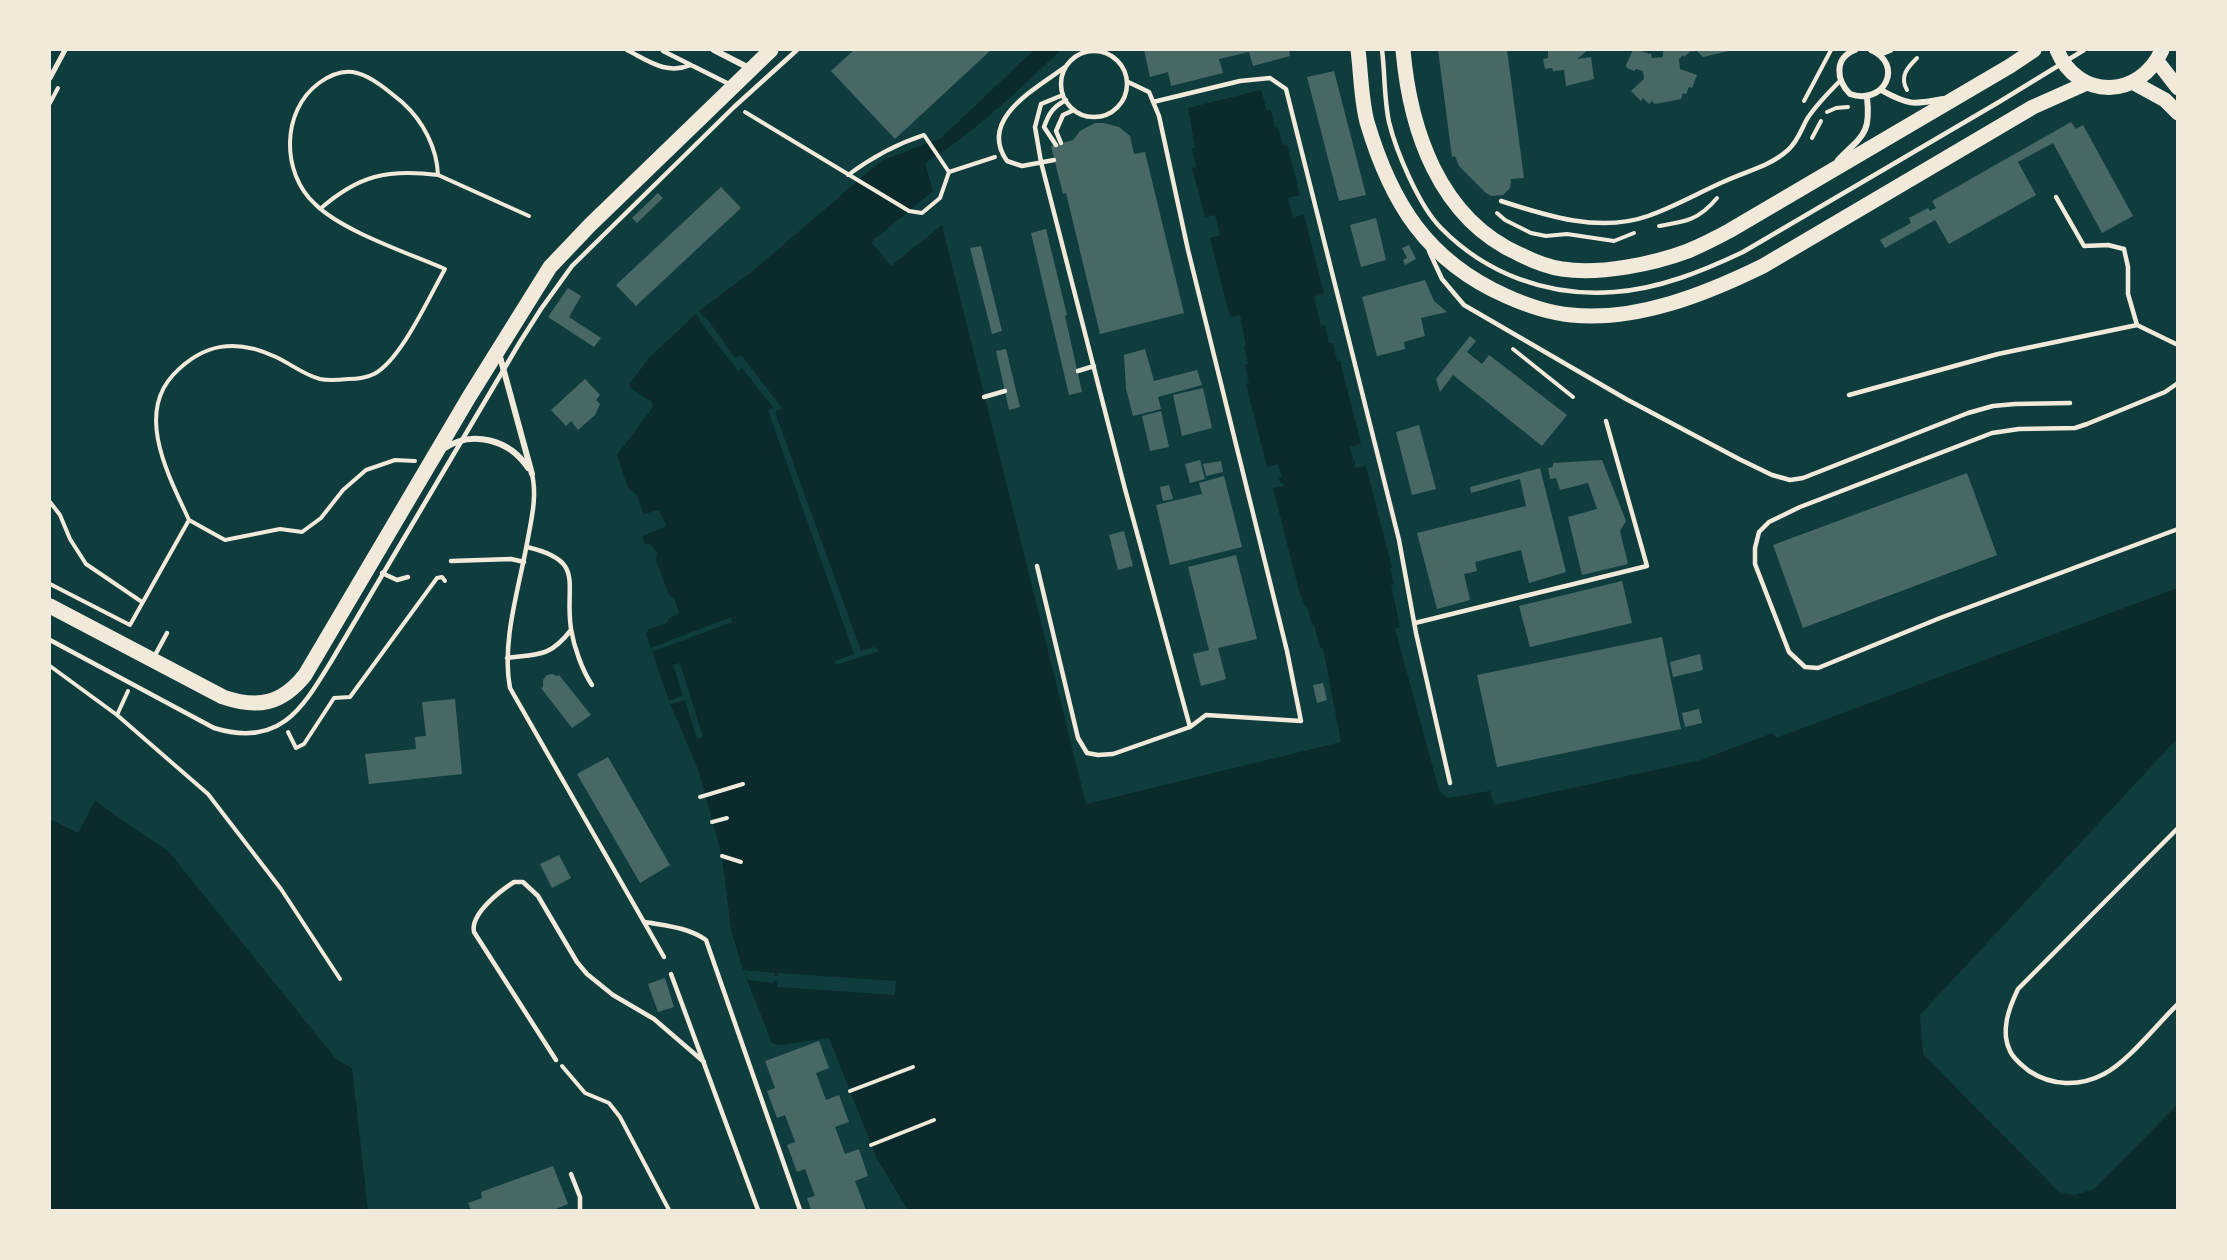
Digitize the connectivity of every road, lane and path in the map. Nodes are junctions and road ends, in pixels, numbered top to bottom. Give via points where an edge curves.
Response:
1 (64, 50) edge
2 (627, 50) edge
3 (714, 50) edge
4 (771, 50) edge
5 (797, 50) edge
6 (1091, 50) edge
7 (1358, 50) edge
8 (1382, 50) edge
9 (1403, 50) edge
10 (1831, 50) edge
11 (1855, 50) edge
12 (1871, 50) edge
13 (1890, 50) edge
14 (2034, 50) edge
15 (2084, 50) edge
16 (663, 51) edge
17 (1880, 54) junction
18 (2160, 55) edge
19 (2060, 56) edge
20 (1917, 58) dead end
21 (691, 64) junction
22 (1067, 65) junction
23 (751, 69) junction
24 (50, 78) edge
25 (1840, 81) junction
26 (1128, 82) junction
27 (2134, 82) junction
28 (2087, 83) junction
29 (733, 86) junction
30 (2178, 88) edge
31 (1881, 90) junction
32 (1962, 95) junction
33 (1910, 96) dead end
34 (1064, 97) junction
35 (1867, 97) junction
36 (1153, 102) junction
37 (1801, 106) dead end
38 (1852, 108) dead end
39 (1074, 110) junction
40 (743, 111) dead end
41 (2178, 112) edge
42 (1822, 119) dead end
43 (1002, 154) junction
44 (1054, 159) dead end
45 (1041, 162) junction
46 (949, 172) junction
47 (438, 175) junction
48 (848, 175) junction
49 (1822, 178) junction
50 (2056, 196) dead end
51 (1501, 201) dead end
52 (320, 209) junction
53 (529, 216) dead end
54 (1421, 233) junction
55 (2137, 325) junction
56 (2178, 345) edge
57 (498, 349) junction
58 (1094, 366) junction
59 (504, 369) junction
60 (1078, 371) dead end
61 (2178, 383) edge
62 (1005, 391) dead end
63 (1849, 395) dead end
64 (984, 397) dead end
65 (2070, 403) dead end
66 (1606, 421) dead end
67 (460, 440) junction
68 (428, 453) junction
69 (415, 461) junction
70 (410, 471) dead end
71 (532, 474) junction
72 (50, 502) edge
73 (189, 520) junction
74 (2178, 529) edge
75 (527, 547) junction
76 (451, 561) dead end
77 (524, 562) junction
78 (1037, 566) dead end
79 (382, 573) junction
80 (408, 577) dead end
81 (445, 581) dead end
82 (50, 584) edge
83 (142, 602) junction
84 (50, 606) edge
85 (1415, 623) junction
86 (571, 630) junction
87 (167, 633) dead end
88 (50, 640) edge
89 (507, 658) junction
90 (152, 661) junction
91 (50, 666) edge
92 (592, 686) dead end
93 (128, 690) dead end
94 (117, 715) junction
95 (1190, 727) junction
96 (288, 732) dead end
97 (1450, 783) dead end
98 (743, 784) dead end
99 (700, 797) dead end
100 (727, 818) dead end
101 (712, 822) dead end
102 (2178, 828) edge
103 (722, 856) dead end
104 (741, 862) dead end
105 (644, 922) junction
106 (664, 957) dead end
107 (671, 974) dead end
108 (340, 979) dead end
109 (2178, 1004) edge
110 (556, 1060) joint
111 (704, 1062) junction
112 (913, 1067) dead end
113 (850, 1091) dead end
114 (934, 1120) dead end
115 (871, 1145) dead end
116 (571, 1174) dead end
117 (580, 1210) edge
118 (669, 1210) edge
119 (758, 1210) edge
120 (800, 1210) edge

1 - 24 street
2 - 21 lane via 667,69 679,70
3 - 23 street
4 - 23 main road
5 - 59 lane via 572,266
6 - 22 lane
6 - 26 lane via 1112,55 1120,62
7 - 54 main road via 1366,119 1382,166 1402,208
8 - 19 lane via 1389,122 1420,198 1439,226 1483,264 1543,288 1578,292 1614,292 1675,280 1743,252
9 - 49 main road via 1417,129 1433,170 1452,200 1489,238 1539,263 1584,271 1655,261 1730,231
10 - 37 path
11 - 25 street via 1840,64
12 - 17 street
13 - 17 street
14 - 32 main road
15 - 19 lane
16 - 21 lane
17 - 31 street via 1888,68
18 - 27 main road via 2147,74
18 - 30 main road
19 - 28 main road via 2070,71
20 - 33 path via 1903,77
21 - 29 lane
22 - 34 lane via 1062,74
22 - 43 lane via 1011,108 999,127
23 - 29 main road
25 - 35 street via 1850,94
25 - 51 lane via 1807,119 1800,136 1774,161 1647,216 1610,224 1588,222
26 - 36 lane via 1149,92
26 - 39 lane via 1122,102 1105,115 1094,117
27 - 28 main road via 2102,88
27 - 41 main road
28 - 54 main road via 2033,107 1763,266 1725,285 1670,304 1618,314 1571,315 1523,304 1478,284 1443,257
29 - 57 main road via 561,254
31 - 32 street via 1903,102 1921,104
31 - 35 street
32 - 49 main road
34 - 39 lane
34 - 39 lane via 1048,114 1044,127 1058,144 1056,131 1063,115
34 - 45 lane via 1041,104 1035,127
35 - 49 street via 1869,120 1864,134
36 - 85 lane via 1240,81 1270,78 1286,89 1399,540
36 - 95 lane via 1301,721 1206,715
38 - 42 path via 1836,108
40 - 48 path
43 - 45 lane via 1007,161 1022,166
43 - 46 path
44 - 45 lane
45 - 58 lane
46 - 48 path via 924,135 870,159
46 - 48 path via 940,198 922,213 909,211
47 - 52 path via 391,174 360,181
47 - 52 path via 428,136 406,106 361,74 329,76 311,89 298,106 291,129 294,171 304,191
47 - 53 path
50 - 55 lane via 2084,246 2124,249 2128,294
52 - 73 path via 331,218 445,269 399,350 374,374 321,379 256,349 233,345 213,347 199,354 172,377 157,403 157,433 167,469
54 - 65 lane via 1442,279 1464,306 1626,399 1739,459 1790,480 1993,406
55 - 56 lane
55 - 63 lane via 1998,354
57 - 59 street
57 - 68 main road
58 - 60 lane
58 - 95 lane
59 - 67 lane
59 - 71 street
61 - 74 lane via 2165,392 2075,428 1992,433 1800,507 1769,522 1759,532 1755,564 1789,652 1805,668 1818,668
62 - 64 lane
66 - 85 lane via 1647,566
67 - 68 street
67 - 71 street via 479,439 507,446
67 - 79 lane
68 - 69 path
68 - 90 main road via 305,675 291,691 278,699 248,703 223,697
69 - 70 path
69 - 73 path via 394,460 366,470 343,490 321,518 302,532 280,529 225,540
71 - 75 lane via 533,513
72 - 83 path via 86,564
73 - 83 path
75 - 77 lane
75 - 86 lane via 545,551 565,566 570,580
76 - 77 lane
77 - 89 lane
78 - 95 lane via 1078,738 1087,753 1113,754
79 - 80 lane via 397,580
79 - 88 lane via 302,706 276,726 256,732 240,734 214,728
81 - 96 path via 437,578 350,697 334,698 304,744 296,748
82 - 83 path via 130,625
84 - 90 main road
85 - 97 lane
86 - 89 lane via 550,651
86 - 92 lane
87 - 90 lane
89 - 105 lane via 510,688
91 - 94 path
93 - 94 path
94 - 108 path via 208,794 281,889
98 - 99 path
100 - 101 path
102 - 109 lane via 2018,990 2007,1016 2006,1039 2018,1063 2040,1078 2070,1084 2103,1075 2119,1064
103 - 104 path
105 - 106 lane
105 - 120 lane via 679,927 706,940
107 - 111 lane
110 - 111 lane via 473,927 476,916 509,885 519,881 538,896 577,962 596,982 654,1019
110 - 118 path via 585,1093 609,1103 620,1117
111 - 119 lane
112 - 113 path
114 - 115 path
116 - 117 lane via 580,1197

